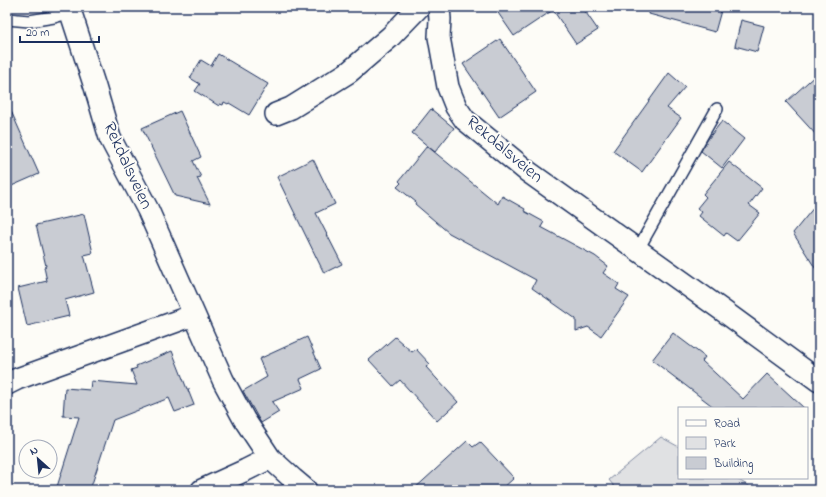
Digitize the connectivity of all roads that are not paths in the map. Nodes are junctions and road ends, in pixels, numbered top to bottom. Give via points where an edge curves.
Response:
1 (419, 7) edge
2 (439, 7) edge
3 (70, 10) edge
4 (7, 19) edge
5 (717, 109) dead end
6 (276, 114) dead end
7 (637, 250) junction
8 (194, 315) junction
9 (819, 381) edge
10 (7, 384) edge
11 (270, 458) junction
12 (202, 490) edge
13 (306, 490) edge

1 - 6 street via 390,37 349,72 291,108
2 - 7 street, Rekdalsveien via 440,37 448,87 456,107 465,120 527,171
3 - 4 lane, Rekdalsveien via 54,17 29,21
3 - 8 street, Rekdalsveien via 110,138 148,210
5 - 7 lane
7 - 9 street, Rekdalsveien
8 - 10 street
8 - 11 street, Rekdalsveien via 223,380 244,419
11 - 12 street
11 - 13 street, Rekdalsveien

